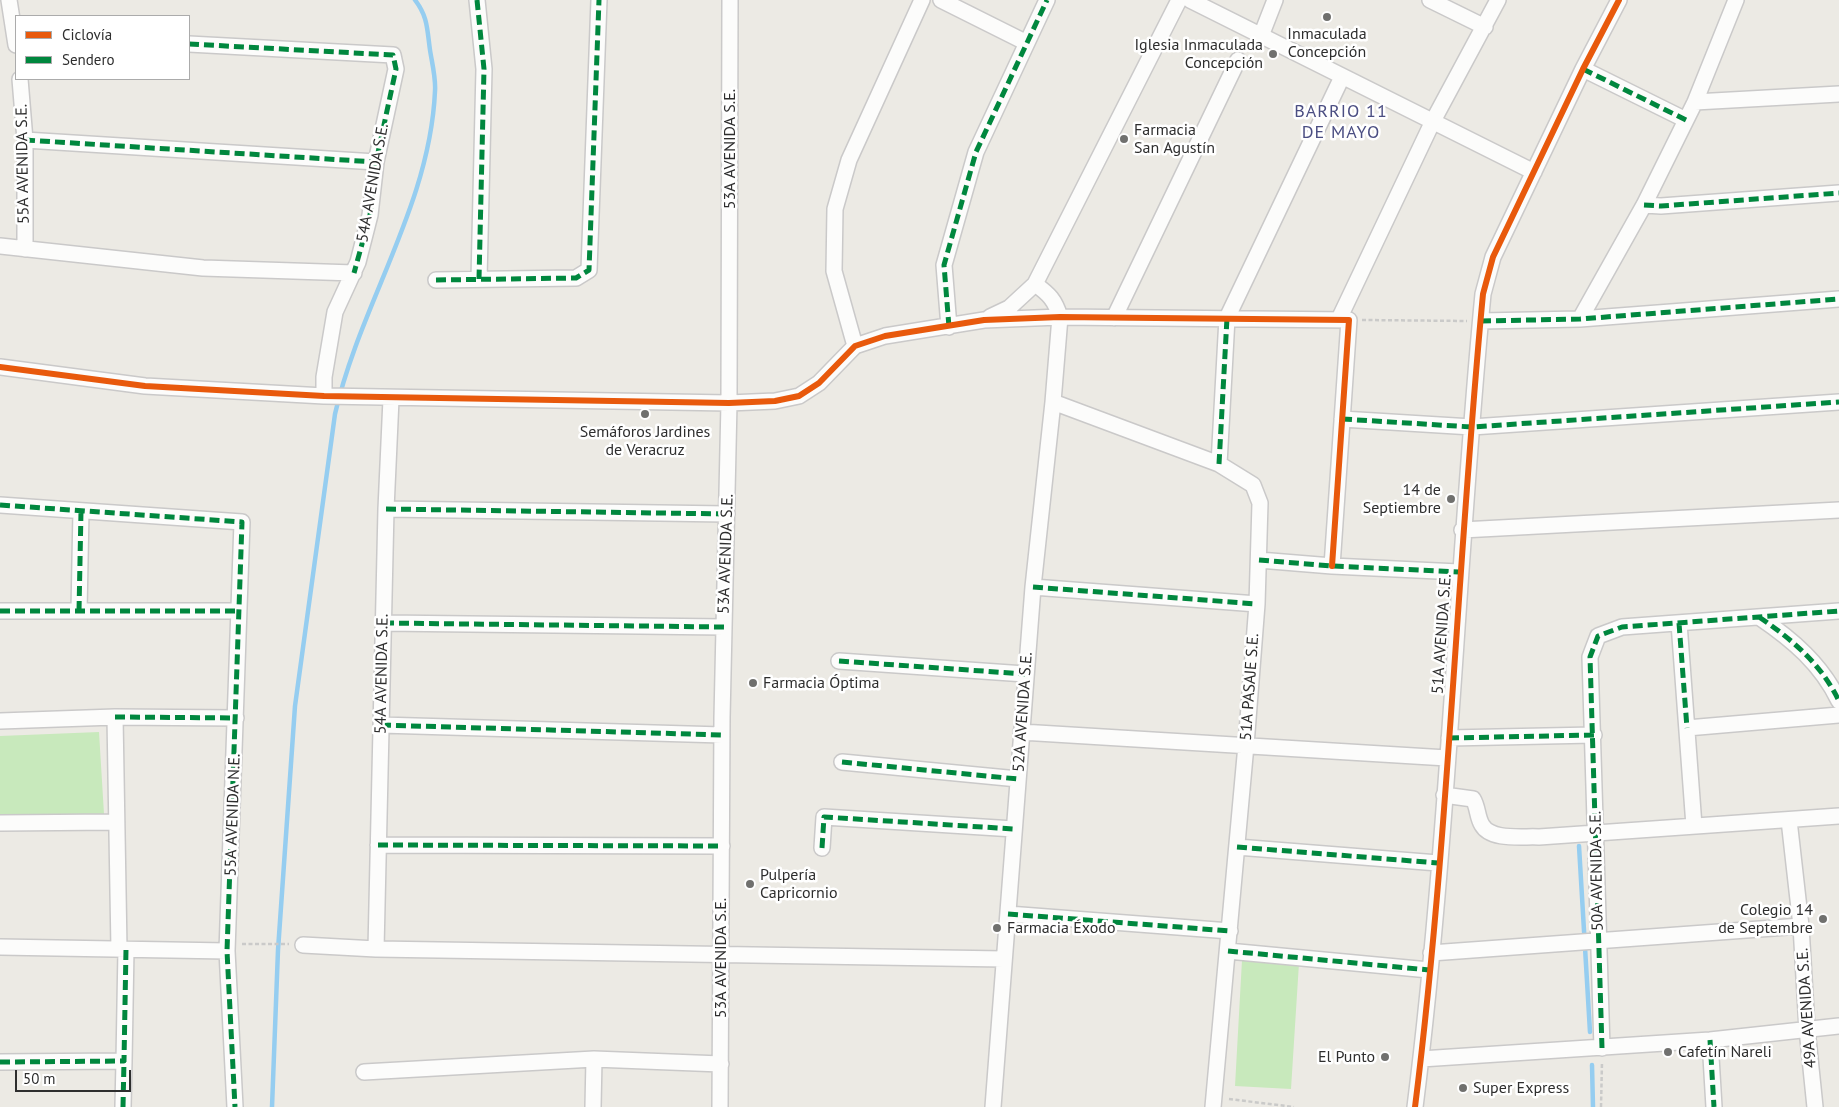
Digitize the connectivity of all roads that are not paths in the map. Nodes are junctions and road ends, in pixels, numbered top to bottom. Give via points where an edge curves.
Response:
1 (9, 0) edge
2 (477, 0) edge
3 (599, 0) edge
4 (730, 0) edge
5 (922, 0) edge
6 (942, 0) edge
7 (1047, 0) edge
8 (1179, 0) edge
9 (1190, 0) edge
10 (1275, 0) edge
11 (1430, 0) edge
12 (1498, 0) edge
13 (1619, 0) edge
14 (1736, 0) edge
15 (1485, 27) junction
16 (15, 33) edge
17 (1261, 36) junction
18 (1027, 42) junction
19 (190, 44) edge
20 (1238, 60) dead end
21 (1583, 69) junction
22 (1342, 77) junction
23 (20, 80) edge
24 (1839, 94) edge
25 (1695, 102) junction
26 (1686, 120) junction
27 (1433, 121) junction
28 (25, 140) junction
29 (376, 162) junction
30 (1534, 172) junction
31 (1839, 193) edge
32 (1644, 205) junction
33 (0, 246) edge
34 (25, 249) junction
35 (354, 273) junction
36 (479, 279) junction
37 (436, 280) dead end
38 (1035, 284) junction
39 (1839, 299) edge
40 (1060, 317) junction
41 (1114, 318) junction
42 (1227, 318) junction
43 (1580, 319) junction
44 (984, 320) junction
45 (1344, 320) junction
46 (1481, 321) junction
47 (949, 327) junction
48 (855, 346) junction
49 (0, 367) edge
50 (334, 397) junction
51 (391, 399) junction
52 (729, 402) junction
53 (1053, 402) junction
54 (1839, 402) edge
55 (1342, 419) junction
56 (1472, 427) junction
57 (1219, 464) junction
58 (0, 505) edge
59 (386, 509) junction
60 (1839, 510) edge
61 (81, 512) junction
62 (727, 514) junction
63 (1462, 530) junction
64 (1259, 560) junction
65 (1332, 566) junction
66 (1460, 572) junction
67 (1033, 587) junction
68 (1257, 604) junction
69 (0, 611) edge
70 (79, 611) junction
71 (238, 611) junction
72 (1839, 612) edge
73 (1759, 617) junction
74 (384, 623) junction
75 (1679, 623) junction
76 (724, 627) junction
77 (840, 662) dead end
78 (1026, 674) junction
79 (1839, 701) edge
80 (1839, 716) edge
81 (116, 717) junction
82 (236, 718) junction
83 (0, 721) edge
84 (381, 725) junction
85 (1687, 728) junction
86 (1021, 732) junction
87 (722, 735) junction
88 (1594, 735) junction
89 (1449, 738) junction
90 (1246, 745) junction
91 (1447, 758) junction
92 (842, 762) dead end
93 (1018, 779) junction
94 (1444, 795) junction
95 (1839, 816) edge
96 (1789, 820) junction
97 (115, 822) junction
98 (0, 823) edge
99 (1694, 826) junction
100 (1014, 829) junction
101 (1596, 833) junction
102 (378, 845) junction
103 (722, 846) junction
104 (1237, 847) junction
105 (822, 848) dead end
106 (1438, 863) junction
107 (1008, 914) junction
108 (1801, 926) junction
109 (1230, 931) junction
110 (1590, 941) junction
111 (296, 945) road end
112 (0, 947) edge
113 (228, 947) junction
114 (122, 949) junction
115 (376, 949) junction
116 (1228, 951) junction
117 (1430, 953) junction
118 (721, 954) junction
119 (1004, 959) junction
120 (1429, 970) junction
121 (1839, 1026) edge
122 (1807, 1029) junction
123 (1710, 1040) junction
124 (1602, 1048) junction
125 (594, 1059) junction
126 (1421, 1059) junction
127 (124, 1061) junction
128 (0, 1062) edge
129 (721, 1064) junction
130 (364, 1072) dead end
131 (1213, 1102) edge
132 (123, 1107) edge
133 (235, 1107) edge
134 (593, 1107) edge
135 (720, 1107) edge
136 (993, 1107) edge
137 (1415, 1107) edge
138 (1714, 1107) edge
139 (1815, 1107) edge

1 - 16 street
2 - 36 street via 484,69
3 - 36 street via 589,270 576,278
4 - 52 street, 53A AVENIDA S.E.
5 - 48 street via 849,160 835,209 834,271
6 - 18 street
7 - 18 street
8 - 38 street
9 - 17 street
10 - 17 street
11 - 15 street
12 - 15 street
13 - 21 street, 51A AVENIDA S.E.
14 - 25 street
15 - 27 street
17 - 22 street
18 - 47 street via 976,152 944,265
19 - 29 street, 54A AVENIDA S.E. via 393,55 396,69
20 - 41 street
21 - 26 street
21 - 30 street, 51A AVENIDA S.E.
22 - 27 street
22 - 42 street
23 - 28 street, 55A AVENIDA S.E.
24 - 25 street
25 - 26 street
26 - 32 street
27 - 30 street
27 - 45 street
28 - 29 street
28 - 34 street, 55A AVENIDA S.E.
29 - 35 street, 54A AVENIDA S.E. via 370,215
30 - 46 street, 51A AVENIDA S.E. via 1493,257
31 - 32 street
32 - 43 street
33 - 34 street
34 - 35 street via 203,268
35 - 50 street, 54A AVENIDA S.E. via 335,312 324,377
36 - 37 street
38 - 40 street via 1049,294
38 - 44 street via 1009,308
39 - 43 street
40 - 41 street
40 - 44 street
40 - 53 street, 52A AVENIDA S.E.
41 - 42 street
42 - 45 street
42 - 57 street
43 - 46 street
44 - 47 street
45 - 55 street
46 - 56 street, 51A AVENIDA S.E.
47 - 48 street via 885,336
48 - 52 street via 819,383 799,396 775,401
49 - 50 street via 145,386
50 - 51 street
51 - 52 street
51 - 59 street, 54A AVENIDA S.E.
52 - 62 street, 53A AVENIDA S.E.
53 - 57 street, 51A PASAJE S.E.
53 - 67 street, 52A AVENIDA S.E.
54 - 56 street
55 - 56 street
55 - 65 street
56 - 63 street, 51A AVENIDA S.E.
57 - 64 street, 51A PASAJE S.E. via 1253,485 1260,503
58 - 61 street
59 - 62 street
59 - 74 street, 54A AVENIDA S.E.
60 - 63 street
61 - 70 street
61 - 71 street, 55A AVENIDA N.E. via 242,522
62 - 76 street, 53A AVENIDA S.E.
63 - 66 street, 51A AVENIDA S.E.
64 - 65 street
64 - 68 street, 51A PASAJE S.E.
65 - 66 street
66 - 89 street, 51A AVENIDA S.E.
67 - 68 street
67 - 78 street, 52A AVENIDA S.E.
68 - 90 street, 51A PASAJE S.E.
69 - 70 street
70 - 71 street
71 - 82 street, 55A AVENIDA N.E.
72 - 73 street
73 - 75 street
73 - 79 street via 1787,636 1811,659
74 - 76 street
74 - 84 street, 54A AVENIDA S.E.
75 - 85 street
75 - 88 street, 50A AVENIDA S.E. via 1622,627 1598,636 1590,656
76 - 87 street, 53A AVENIDA S.E.
77 - 78 street
78 - 86 street, 52A AVENIDA S.E.
80 - 85 street
81 - 82 street
81 - 83 street
81 - 97 street
82 - 113 street, 55A AVENIDA N.E.
84 - 87 street
84 - 102 street, 54A AVENIDA S.E.
85 - 99 street
86 - 90 street
86 - 93 street, 52A AVENIDA S.E.
87 - 103 street, 53A AVENIDA S.E.
88 - 89 street
88 - 101 street, 50A AVENIDA S.E.
89 - 91 street, 51A AVENIDA S.E.
90 - 91 street
90 - 104 street, 51A PASAJE S.E.
91 - 94 street, 51A AVENIDA S.E.
92 - 93 street
93 - 100 street, 52A AVENIDA S.E.
94 - 101 street via 1473,799 1480,823 1486,831 1496,835 1539,837
94 - 106 street, 51A AVENIDA S.E.
95 - 96 street
96 - 99 street
96 - 108 street, 49A AVENIDA S.E.
97 - 98 street
97 - 114 street
99 - 101 street
100 - 105 street via 824,817
100 - 107 street, 52A AVENIDA S.E.
101 - 110 street, 50A AVENIDA S.E.
102 - 103 street
102 - 115 street, 54A AVENIDA S.E.
103 - 118 street, 53A AVENIDA S.E.
104 - 106 street
104 - 109 street, 51A PASAJE S.E.
106 - 117 street, 51A AVENIDA S.E.
107 - 109 street
107 - 119 street, 52A AVENIDA S.E.
108 - 110 street
108 - 122 street, 49A AVENIDA S.E.
109 - 116 street, 51A PASAJE S.E.
110 - 117 street
110 - 124 street, 50A AVENIDA S.E.
111 - 115 street
112 - 114 street
113 - 114 street
113 - 133 street, 55A AVENIDA N.E.
114 - 127 street
115 - 118 street
116 - 120 street
116 - 131 street, 51A PASAJE S.E.
117 - 120 street, 51A AVENIDA S.E.
118 - 119 street
118 - 129 street, 53A AVENIDA S.E.
119 - 136 street, 52A AVENIDA S.E.
120 - 126 street, 51A AVENIDA S.E.
121 - 122 street
122 - 123 street
122 - 139 street, 49A AVENIDA S.E.
123 - 124 street
123 - 138 street
124 - 126 street
125 - 129 street
125 - 130 street
125 - 134 street
126 - 137 street, 51A AVENIDA S.E.
127 - 128 street
127 - 132 street
129 - 135 street, 53A AVENIDA S.E.

